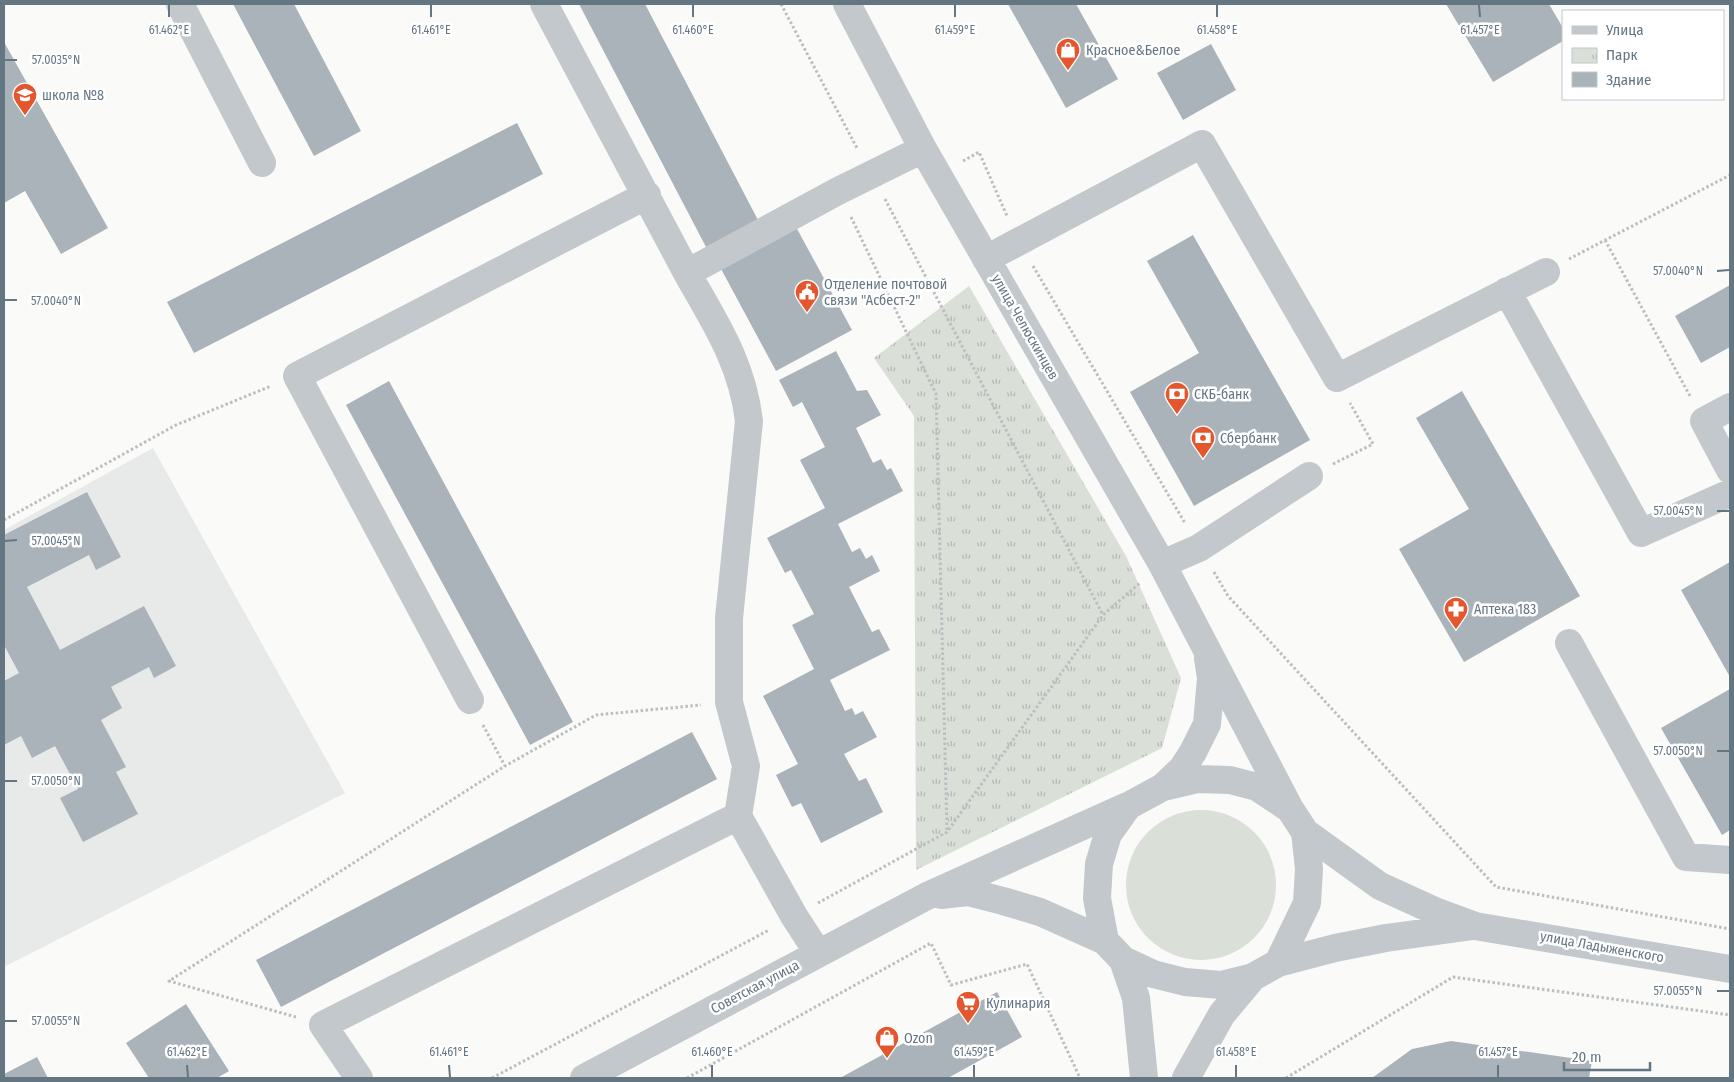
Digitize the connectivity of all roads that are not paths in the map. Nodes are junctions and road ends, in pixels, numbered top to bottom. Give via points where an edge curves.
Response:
1 (180, 4) edge
2 (544, 4) edge
3 (847, 4) edge
4 (923, 149) junction
5 (262, 163) dead end
6 (646, 195) junction
7 (986, 259) junction
8 (1546, 272) road end
9 (687, 273) junction
10 (1507, 291) junction
11 (1730, 407) edge
12 (1730, 470) edge
13 (1309, 476) road end
14 (1730, 493) edge
15 (1162, 564) junction
16 (1569, 642) dead end
17 (1207, 648) junction
18 (470, 700) road end
19 (1163, 786) junction
20 (1128, 806) junction
21 (1290, 809) junction
22 (738, 816) junction
23 (1304, 832) junction
24 (1730, 860) edge
25 (927, 896) junction
26 (1475, 926) junction
27 (1114, 950) junction
28 (818, 953) junction
29 (1278, 963) junction
30 (1730, 969) edge
31 (1253, 977) junction
32 (359, 1078) edge
33 (584, 1078) edge
34 (1144, 1078) edge
35 (1186, 1078) edge

1 - 5 street
2 - 6 street
3 - 4 street, улица Челюскинцев
4 - 7 street, улица Челюскинцев
4 - 9 street
6 - 9 street
6 - 18 street via 297,376
7 - 10 street via 1202,144 1337,378
7 - 15 street, улица Челюскинцев
8 - 10 street
9 - 22 street via 731,352 748,412 729,618 729,702 746,766
10 - 14 street via 1641,533
11 - 12 street via 1704,421
13 - 15 street via 1199,548
15 - 17 street, улица Челюскинцев
16 - 24 street via 1686,857
17 - 19 street via 1211,678 1207,724 1182,769
17 - 21 street, улица Челюскинцев
19 - 20 street, Советская улица
19 - 21 street via 1197,779 1230,780 1257,787
20 - 25 street, Советская улица
20 - 27 street via 1108,834 1099,864 1097,898
21 - 23 street, улица Челюскинцев
22 - 28 street
22 - 32 street via 323,1025
23 - 26 street via 1380,886
23 - 29 street via 1309,870 1306,903
25 - 27 street via 968,892 1040,912
25 - 28 street, Советская улица
26 - 29 street via 1386,938
26 - 30 street, улица Ладыженского
27 - 31 street via 1153,974 1185,982 1222,985
27 - 34 street via 1136,998
28 - 33 street, Советская улица
29 - 31 street
31 - 35 street via 1222,1014

